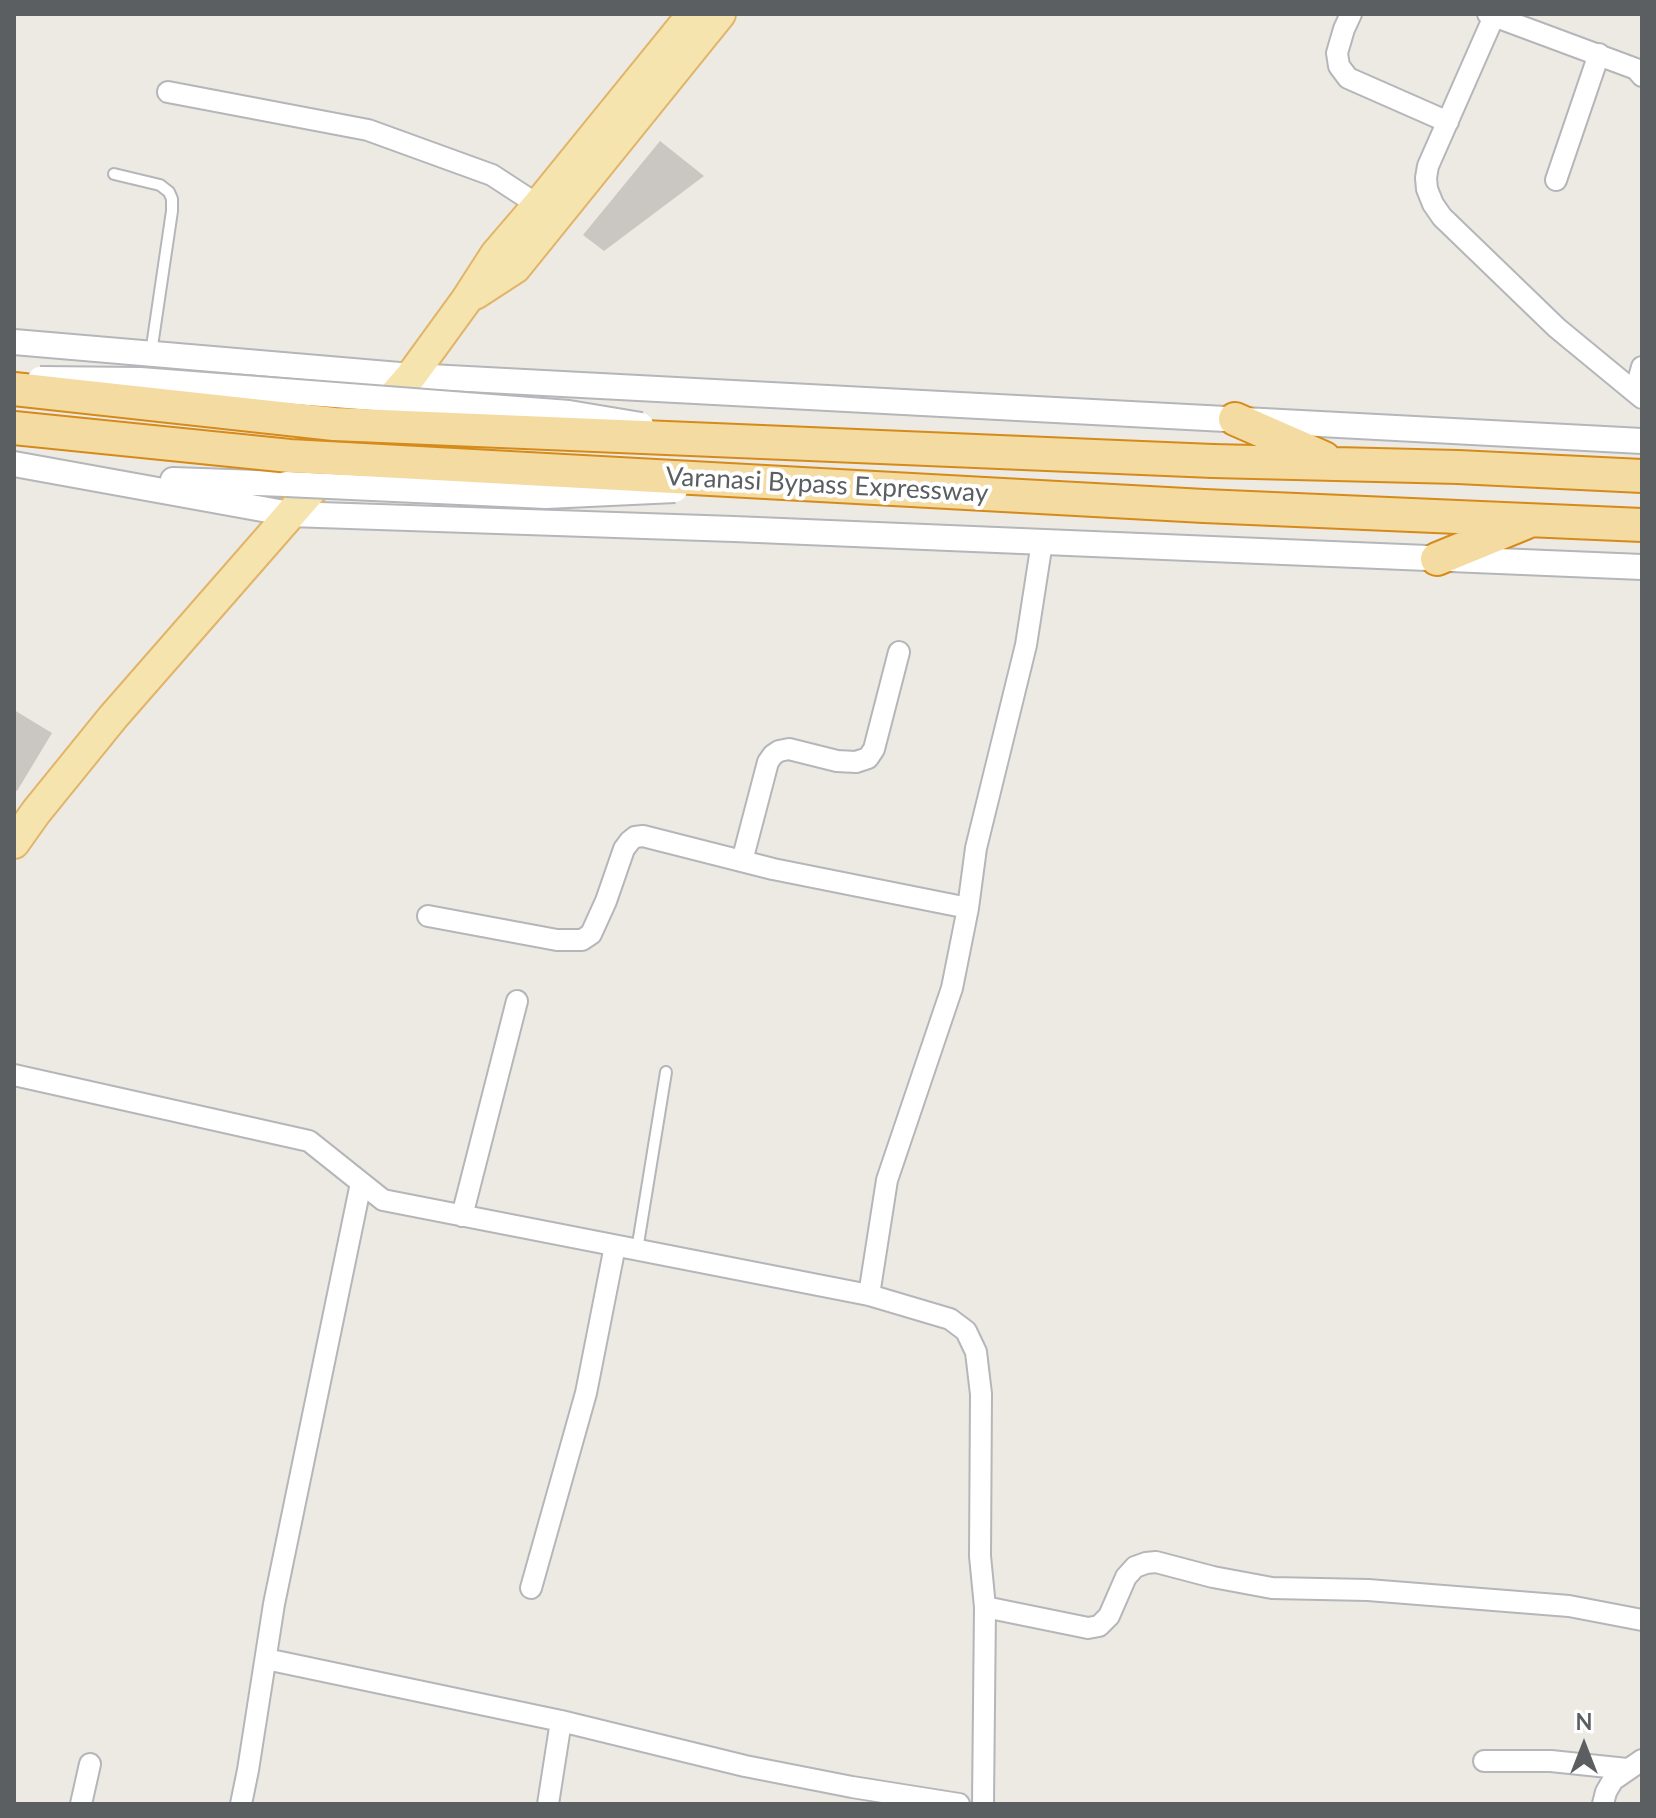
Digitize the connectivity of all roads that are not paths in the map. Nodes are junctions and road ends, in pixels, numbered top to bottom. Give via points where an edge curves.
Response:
1 (693, 14) edge
2 (720, 14) edge
3 (1351, 14) edge
4 (1492, 15) edge
5 (1599, 54) junction
6 (1640, 66) edge
7 (168, 92) dead end
8 (1448, 122) junction
9 (114, 174) dead end
10 (1556, 180) dead end
11 (538, 205) junction
12 (467, 299) junction
13 (14, 342) edge
14 (151, 353) junction
15 (1642, 367) edge
16 (411, 376) junction
17 (14, 379) edge
18 (14, 389) edge
19 (1638, 395) edge
20 (1235, 419) junction
21 (14, 428) edge
22 (1642, 441) edge
23 (753, 443) junction
24 (14, 464) edge
25 (1337, 464) junction
26 (69, 473) junction
27 (1642, 476) edge
28 (798, 484) junction
29 (290, 514) junction
30 (1535, 519) junction
31 (1642, 525) edge
32 (1042, 542) junction
33 (1437, 559) junction
34 (1642, 567) edge
35 (899, 652) dead end
36 (14, 843) edge
37 (742, 861) junction
38 (968, 908) junction
39 (428, 916) dead end
40 (517, 1001) dead end
41 (666, 1072) dead end
42 (14, 1075) edge
43 (361, 1183) junction
44 (462, 1216) junction
45 (615, 1246) junction
46 (637, 1250) junction
47 (869, 1295) junction
48 (531, 1588) dead end
49 (985, 1607) junction
50 (1642, 1620) edge
51 (266, 1659) junction
52 (561, 1721) junction
53 (1484, 1761) dead end
54 (90, 1764) dead end
55 (1634, 1764) edge
56 (81, 1804) edge
57 (241, 1804) edge
58 (548, 1804) edge
59 (959, 1804) edge
60 (983, 1804) edge
61 (1603, 1804) edge

1 - 11 main road
2 - 12 main road via 515,268
3 - 8 street via 1337,53 1348,78
4 - 5 street
4 - 8 street
5 - 6 street
5 - 10 street
7 - 11 street via 368,130 492,175
8 - 19 street via 1426,178 1442,217 1557,328
9 - 14 lane via 160,185 172,199
11 - 12 main road
12 - 16 main road
13 - 14 street
14 - 16 street
15 - 19 street
16 - 20 street
16 - 29 main road
17 - 23 street, bridge via 140,380 569,413
18 - 23 highway, Varanasi Bypass Expressway, bridge via 334,424
20 - 22 street
20 - 25 highway
21 - 28 highway, Varanasi Bypass Expressway, bridge via 290,456
23 - 25 highway, Varanasi Bypass Expressway, bridge
24 - 26 street
25 - 27 highway, Varanasi Bypass Expressway
26 - 28 street, bridge via 546,496
26 - 29 street
28 - 30 highway, Varanasi Bypass Expressway, bridge
29 - 32 street
29 - 36 main road via 113,717
30 - 31 highway, Varanasi Bypass Expressway
30 - 33 highway
32 - 33 street
32 - 38 street via 1026,645 976,848
33 - 34 street
35 - 37 street via 868,758 837,761 789,749 773,755
37 - 38 street
37 - 39 street via 635,837 624,849 591,934 582,940
38 - 47 street via 952,988 887,1180
40 - 44 street
41 - 46 lane
42 - 43 street via 309,1141
43 - 44 street via 383,1200
43 - 51 street
44 - 45 street
45 - 46 street
45 - 48 street via 586,1393
46 - 47 street
47 - 49 street via 950,1319 966,1331 976,1352
49 - 50 street via 1099,1626 1126,1577 1135,1567 1156,1562 1272,1588 1569,1606
49 - 60 street
51 - 52 street
51 - 57 street
52 - 58 street
52 - 59 street via 745,1766
53 - 55 street
54 - 56 street
55 - 61 street via 1613,1780

